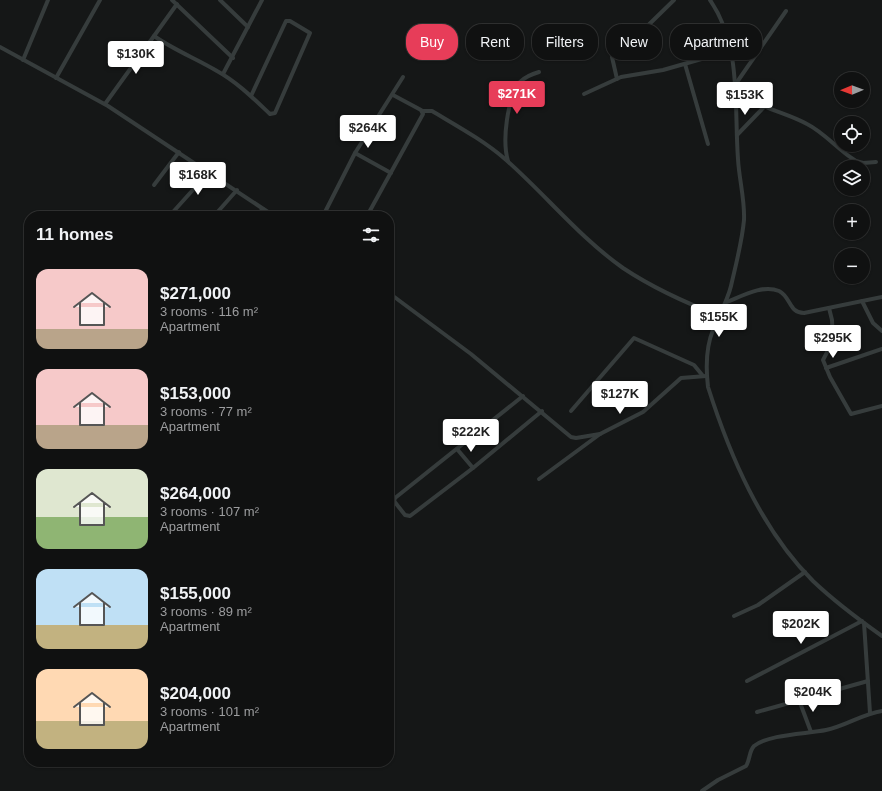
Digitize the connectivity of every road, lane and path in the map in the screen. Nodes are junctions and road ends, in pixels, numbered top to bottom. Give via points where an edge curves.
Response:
1 (48, 0) edge
2 (100, 0) edge
3 (172, 0) edge
4 (220, 0) edge
5 (262, 0) edge
6 (674, 0) edge
7 (710, 0) edge
8 (177, 4) junction
9 (786, 11) dead end
10 (723, 24) edge
11 (248, 27) junction
12 (154, 36) junction
13 (0, 47) edge
14 (233, 58) junction
15 (23, 60) junction
16 (702, 60) edge
17 (733, 60) edge
18 (685, 64) junction
19 (539, 72) dead end
20 (223, 74) junction
21 (403, 77) dead end
22 (56, 78) junction
23 (617, 79) junction
24 (736, 84) junction
25 (584, 94) dead end
26 (393, 95) junction
27 (251, 96) junction
28 (106, 104) junction
29 (764, 107) junction
30 (422, 111) junction
31 (737, 135) junction
32 (708, 144) dead end
33 (179, 152) junction
34 (355, 153) junction
35 (876, 162) dead end
36 (509, 163) junction
37 (209, 172) junction
38 (391, 173) junction
39 (154, 185) dead end
40 (237, 190) junction
41 (263, 208) junction
42 (174, 211) edge
43 (218, 211) edge
44 (260, 211) edge
45 (267, 211) edge
46 (326, 211) edge
47 (370, 211) edge
48 (394, 296) edge
49 (882, 297) edge
50 (862, 301) junction
51 (728, 302) junction
52 (829, 308) junction
53 (720, 316) junction
54 (882, 331) edge
55 (882, 349) edge
56 (826, 368) junction
57 (705, 376) junction
58 (523, 396) junction
59 (882, 406) edge
60 (542, 411) junction
61 (570, 411) dead end
62 (600, 434) junction
63 (457, 448) junction
64 (473, 468) junction
65 (539, 479) dead end
66 (805, 572) junction
67 (734, 616) dead end
68 (863, 622) junction
69 (882, 636) edge
70 (747, 681) dead end
71 (868, 681) junction
72 (799, 700) junction
73 (882, 711) edge
74 (757, 712) dead end
75 (870, 713) junction
76 (811, 732) junction
77 (702, 791) edge

1 - 15 street
2 - 22 street
3 - 8 street
4 - 11 street
5 - 11 street
6 - 23 street via 612,57
7 - 10 street
8 - 12 street
8 - 14 street
9 - 24 street
11 - 14 street
12 - 20 street
12 - 28 street
13 - 15 street
14 - 20 street
15 - 22 street
16 - 18 street
17 - 24 street
18 - 23 street
18 - 32 street
19 - 36 street via 521,81 515,90 505,138
20 - 27 street
21 - 26 street
22 - 28 street
23 - 25 street
24 - 29 street via 750,99
24 - 31 street
26 - 30 street
26 - 34 street
27 - 27 street via 270,114 275,113 310,36 309,32 286,21
28 - 33 street
29 - 31 street
29 - 35 street via 807,124 856,161
30 - 36 street via 432,111 483,142
30 - 38 street via 423,114
31 - 51 street via 744,221
33 - 37 street
33 - 39 street
34 - 38 street
34 - 46 street
36 - 53 street via 564,218 621,267 661,290
37 - 40 street
37 - 42 street
38 - 47 street
40 - 41 street
40 - 43 street
41 - 44 street
41 - 45 street
48 - 58 street
49 - 50 street
50 - 52 street
50 - 54 street via 873,323
51 - 52 street via 756,290 774,290 785,296 798,313
51 - 53 street
52 - 56 street via 833,336 832,345 823,360
53 - 57 street via 709,340
55 - 56 street
56 - 59 street via 851,414
57 - 61 street via 694,365 634,338
57 - 62 street via 681,378 643,412
57 - 66 street via 711,399 743,477 776,536
58 - 60 street
58 - 63 street
60 - 62 street via 573,438
60 - 64 street
62 - 65 street
63 - 64 street
63 - 64 street via 395,498 394,501 405,515 410,516
66 - 67 street via 758,605
66 - 68 street
68 - 69 street
68 - 70 street
68 - 71 street
71 - 72 street
71 - 75 street
72 - 74 street
72 - 76 street
73 - 75 street
75 - 76 street via 839,726
76 - 77 street via 770,740 754,746 746,766

